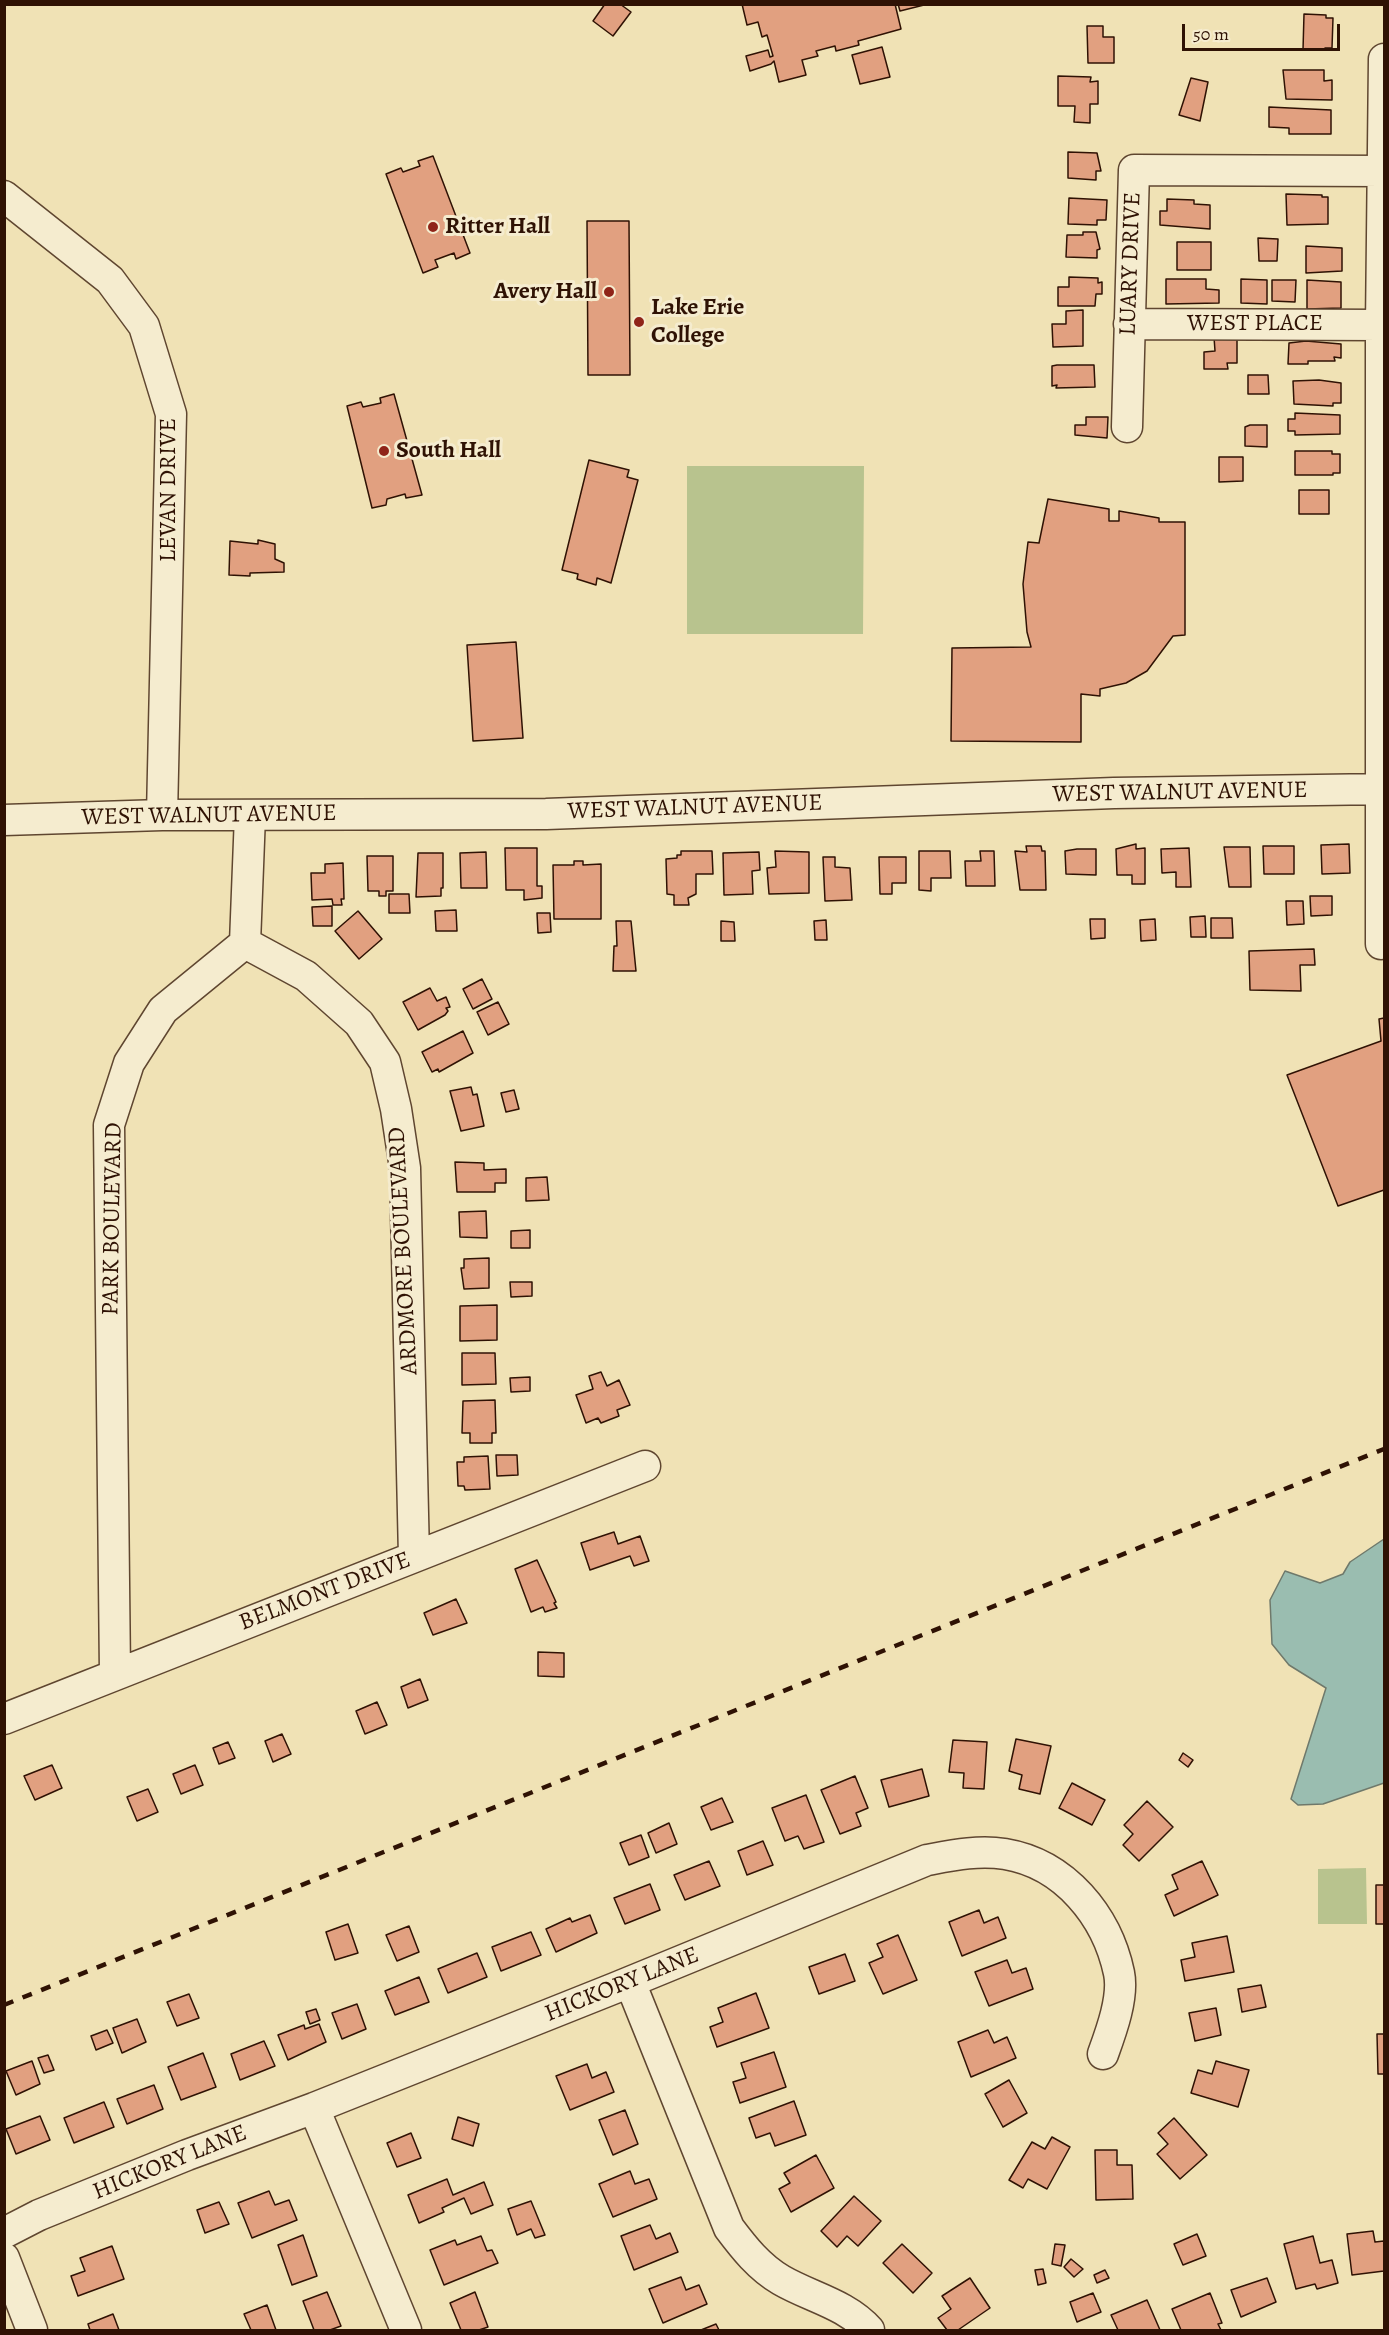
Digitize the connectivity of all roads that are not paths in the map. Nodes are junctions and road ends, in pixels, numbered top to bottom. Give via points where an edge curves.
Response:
1 (1384, 59) edge
2 (1383, 171) edge
3 (4, 196) edge
4 (1128, 324) junction
5 (1381, 325) junction
6 (1127, 427) dead end
7 (1383, 789) edge
8 (162, 815) junction
9 (250, 815) junction
10 (4, 820) edge
11 (245, 943) junction
12 (1380, 944) dead end
13 (645, 1466) dead end
14 (414, 1557) junction
15 (115, 1674) junction
16 (4, 1719) edge
17 (630, 1982) junction
18 (1103, 2054) dead end
19 (314, 2108) junction
20 (4, 2233) edge
21 (4, 2258) edge
22 (32, 2331) edge
23 (406, 2331) edge
24 (869, 2331) edge

1 - 2 street
2 - 4 street, LUARY DRIVE via 1134,170
2 - 5 street
3 - 8 street, LEVAN DRIVE via 111,280 144,326 171,414
4 - 5 street, WEST PLACE
4 - 6 street, LUARY DRIVE
5 - 7 street
7 - 9 street, WEST WALNUT AVENUE via 1114,793 546,814
7 - 12 street
8 - 9 street, WEST WALNUT AVENUE
8 - 10 street, WEST WALNUT AVENUE
9 - 11 street
11 - 14 street, ARDMORE BOULEVARD via 306,976 359,1023 385,1062 405,1168
11 - 15 street, PARK BOULEVARD via 164,1010 129,1063 109,1125
13 - 14 street, BELMONT DRIVE
14 - 15 street, BELMONT DRIVE
15 - 16 street, BELMONT DRIVE
17 - 18 street, HICKORY LANE via 927,1860 968,1852 1006,1854 1044,1866 1072,1887 1095,1914 1119,1975 1114,2026
17 - 19 street, HICKORY LANE
17 - 24 street via 729,2228 752,2258 781,2280 826,2300
19 - 20 street, HICKORY LANE via 187,2155
19 - 23 street
21 - 22 street

